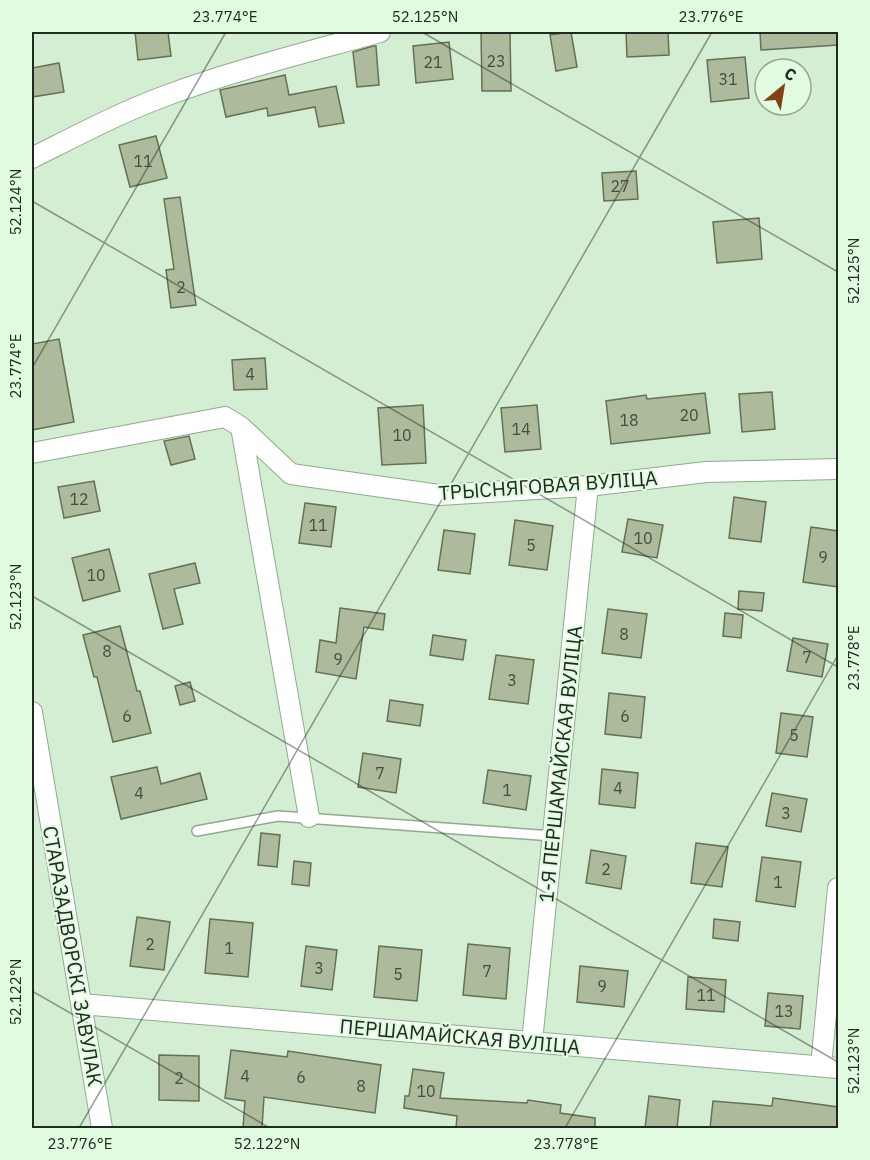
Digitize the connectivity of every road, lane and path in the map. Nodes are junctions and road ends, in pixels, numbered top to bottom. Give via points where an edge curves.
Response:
1 (380, 32) edge
2 (32, 158) edge
3 (241, 427) junction
4 (32, 453) edge
5 (838, 469) edge
6 (588, 486) junction
7 (32, 712) edge
8 (309, 818) junction
9 (197, 831) dead end
10 (553, 836) junction
11 (838, 888) edge
12 (81, 1004) junction
13 (532, 1042) junction
14 (830, 1067) edge
15 (102, 1128) edge

1 - 2 street via 193,86 125,112
3 - 4 street, ТРЫСНЯГОВАЯ ВУЛІЦА via 225,417
3 - 6 street, ТРЫСНЯГОВАЯ ВУЛІЦА via 291,474 439,495
3 - 8 street
5 - 6 street, ТРЫСНЯГОВАЯ ВУЛІЦА via 706,472
6 - 10 street, 1-Я ПЕРШАМАЙСКАЯ ВУЛІЦА
7 - 12 street, СТАРАЗАДВОРСКІ ЗАВУЛАК
8 - 9 lane via 278,816
8 - 10 lane
10 - 13 street, 1-Я ПЕРШАМАЙСКАЯ ВУЛІЦА
11 - 14 street
12 - 13 street, ПЕРШАМАЙСКАЯ ВУЛІЦА
12 - 15 street, СТАРАЗАДВОРСКІ ЗАВУЛАК
13 - 14 street, ПЕРШАМАЙСКАЯ ВУЛІЦА

